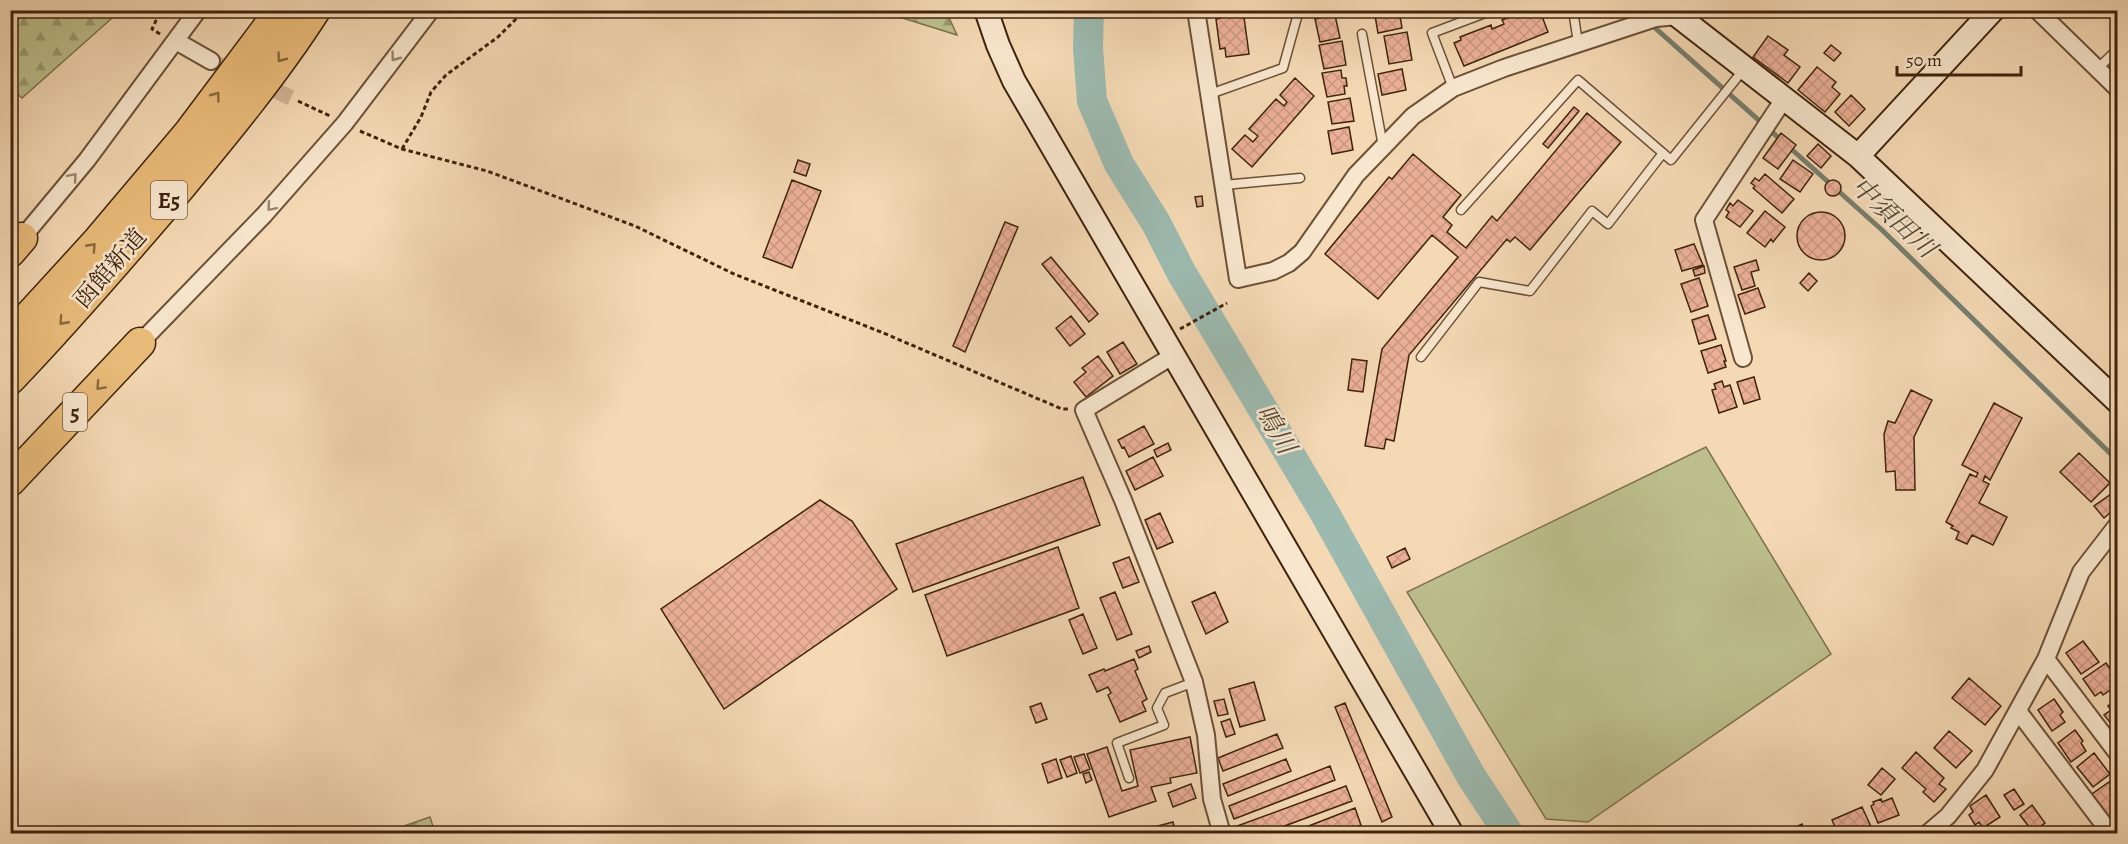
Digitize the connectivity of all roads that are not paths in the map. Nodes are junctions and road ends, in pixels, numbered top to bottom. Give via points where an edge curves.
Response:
1 (198, 10) edge
2 (281, 10) edge
3 (315, 10) edge
4 (431, 10) edge
5 (986, 10) edge
6 (1196, 10) edge
7 (1299, 10) edge
8 (1493, 10) edge
9 (1573, 10) edge
10 (1994, 10) edge
11 (2037, 10) edge
12 (1678, 14) edge
13 (1362, 34) dead end
14 (176, 41) junction
15 (1578, 44) junction
16 (2118, 49) edge
17 (211, 62) tunnel mouth
18 (1744, 68) junction
19 (2097, 69) junction
20 (1453, 88) junction
21 (2118, 89) edge
22 (1209, 94) junction
23 (1784, 99) junction
24 (1383, 147) junction
25 (1663, 153) junction
26 (1858, 156) junction
27 (1300, 178) dead end
28 (1224, 186) junction
29 (1461, 210) dead end
30 (16, 245) edge
31 (10, 337) edge
32 (140, 343) joint
33 (1174, 355) junction
34 (1421, 357) dead end
35 (1743, 358) dead end
36 (10, 379) edge
37 (2118, 402) edge
38 (10, 481) edge
39 (2118, 524) edge
40 (2046, 659) junction
41 (1194, 682) junction
42 (2018, 711) junction
43 (2118, 754) edge
44 (1129, 778) dead end
45 (1222, 834) edge
46 (1452, 834) edge
47 (1927, 834) edge
48 (2110, 834) edge

1 - 14 street
31 -> 2 highway, 函館新道 / E5 via 189,133
3 -> 36 highway, 函館新道 / E5 via 209,153
4 -> 32 street via 345,123 264,215
5 - 33 street via 1014,81
6 - 22 street
7 - 22 lane via 1283,68
8 - 20 lane via 1432,33
9 - 15 lane
10 - 26 street
11 - 19 street
12 - 15 street
12 - 18 street
13 - 24 lane
14 - 17 street
30 -> 14 street via 87,160
15 - 20 street
16 - 19 lane
18 - 23 street
18 - 25 lane via 1671,160
19 - 21 street
20 - 24 street via 1413,116
22 - 28 street
23 - 26 street
23 - 35 street via 1704,220
24 - 28 street via 1356,175 1302,252 1273,271 1239,279
25 - 29 lane via 1578,80
25 - 34 lane via 1608,224 1592,211 1530,291 1479,282
26 - 37 street
27 - 28 lane
32 -> 38 highway, 5
33 - 41 street via 1084,410
33 - 46 street
39 - 40 street via 2081,572
40 - 42 street
40 - 43 street
41 - 44 lane via 1165,693 1157,708 1164,725 1117,743
41 - 45 street via 1206,735 1212,799
42 - 47 street via 1984,770 1948,816
42 - 48 street

